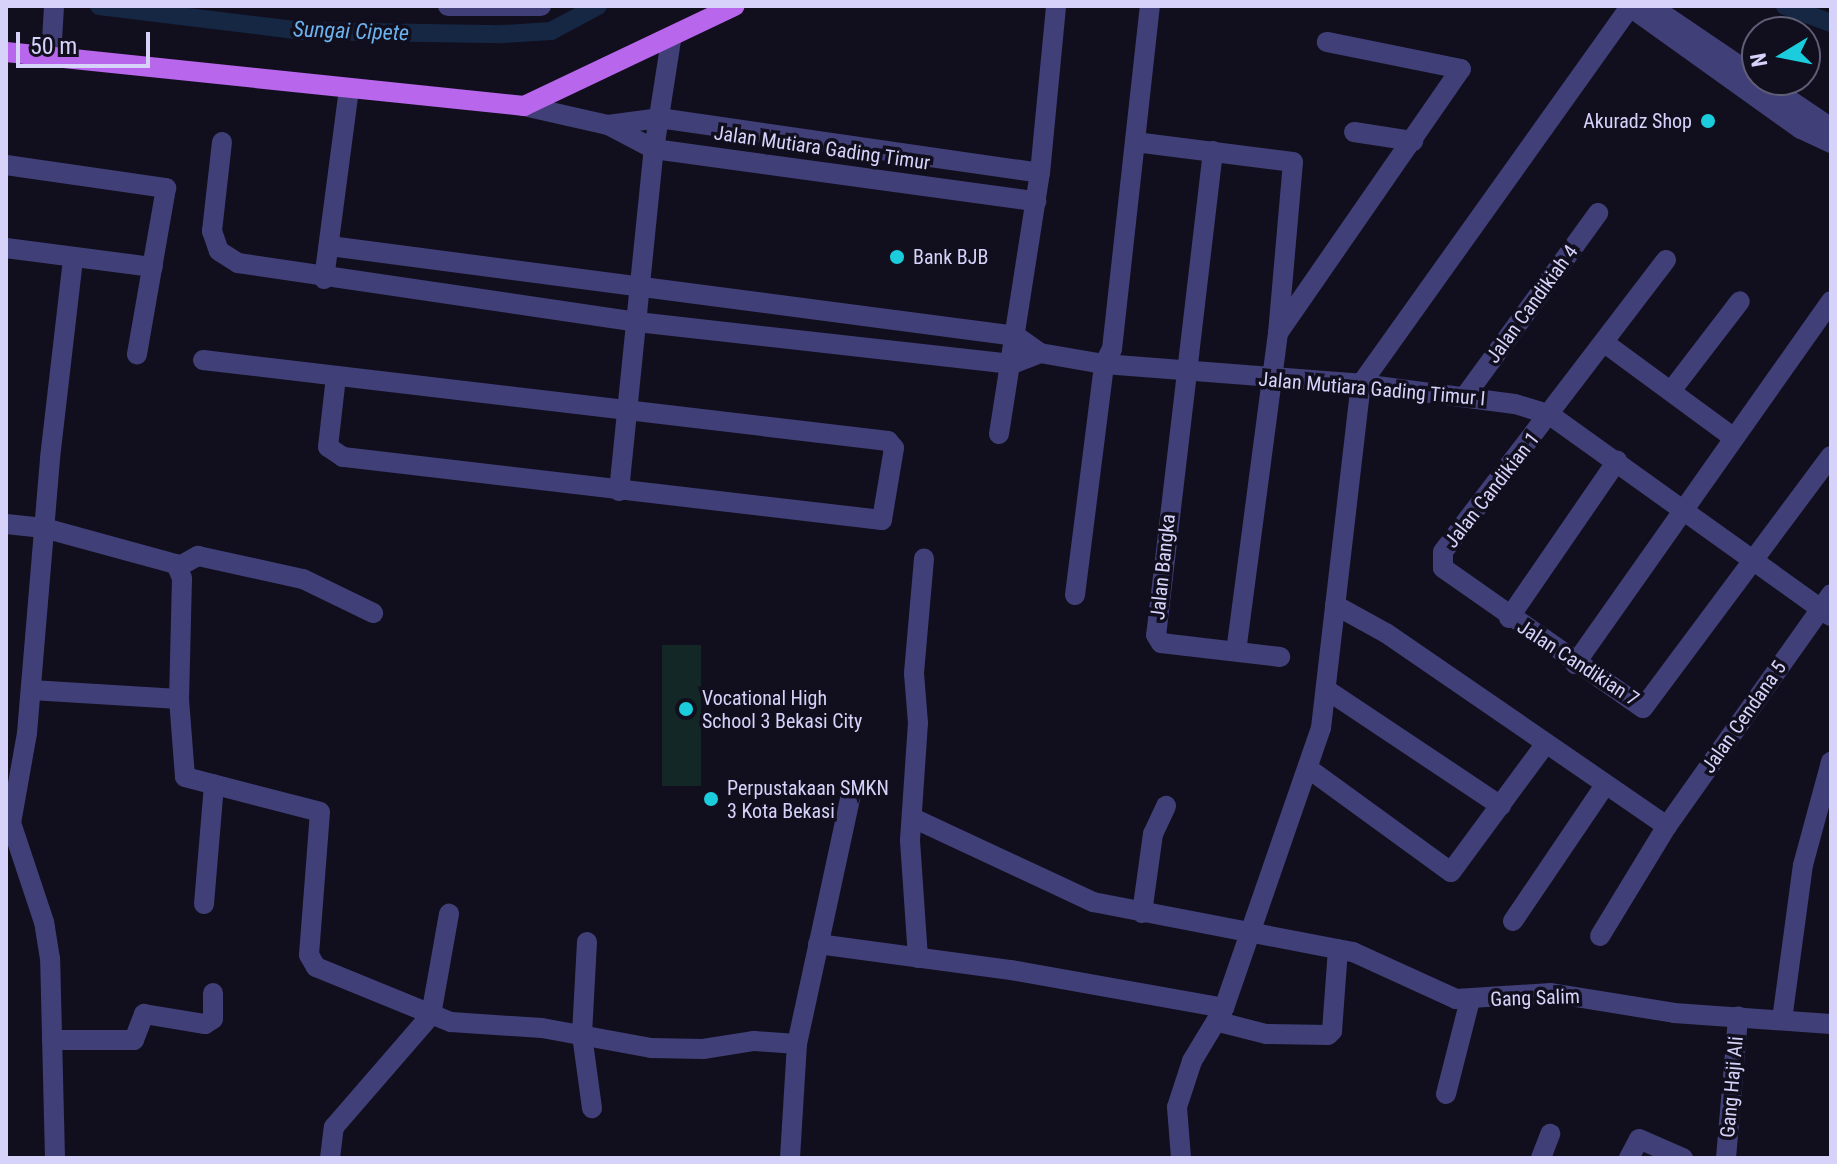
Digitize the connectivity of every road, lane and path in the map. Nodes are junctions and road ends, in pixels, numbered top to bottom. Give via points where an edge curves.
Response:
1 (54, 6) edge
2 (448, 6) edge
3 (541, 6) edge
4 (735, 6) edge
5 (1056, 6) edge
6 (1150, 6) edge
7 (1635, 6) edge
8 (671, 41) junction
9 (1327, 42) dead end
10 (6, 52) edge
11 (51, 57) junction
12 (349, 89) junction
13 (524, 106) junction
14 (659, 118) junction
15 (608, 125) junction
16 (1831, 128) edge
17 (1354, 132) dead end
18 (1413, 141) junction
19 (222, 142) dead end
20 (1135, 142) junction
21 (1831, 143) edge
22 (654, 149) junction
23 (1213, 151) junction
24 (6, 165) edge
25 (1040, 173) junction
26 (1036, 201) junction
27 (1598, 213) dead end
28 (330, 246) junction
29 (6, 248) edge
30 (73, 260) junction
31 (1666, 260) dead end
32 (153, 267) junction
33 (324, 279) junction
34 (641, 288) junction
35 (1740, 301) dead end
36 (1831, 301) edge
37 (637, 322) junction
38 (1278, 333) junction
39 (1016, 336) junction
40 (1606, 344) junction
41 (1040, 353) junction
42 (137, 354) dead end
43 (203, 360) dead end
44 (1012, 364) junction
45 (1104, 364) junction
46 (1186, 369) junction
47 (336, 377) junction
48 (1270, 379) junction
49 (1361, 384) junction
50 (1671, 391) junction
51 (1466, 395) junction
52 (627, 410) junction
53 (1550, 415) junction
54 (999, 434) dead end
55 (1734, 438) junction
56 (1831, 456) edge
57 (1617, 461) junction
58 (619, 491) junction
59 (1683, 509) junction
60 (6, 524) edge
61 (44, 528) junction
62 (924, 558) dead end
63 (1752, 560) junction
64 (178, 567) junction
65 (1443, 568) joint
66 (1075, 595) dead end
67 (1335, 605) junction
68 (1828, 606) edge
69 (373, 613) dead end
70 (1509, 618) junction
71 (1236, 651) junction
72 (1280, 657) dead end
73 (1575, 664) junction
74 (31, 690) junction
75 (1327, 690) junction
76 (179, 699) junction
77 (1546, 743) junction
78 (1831, 762) edge
79 (1309, 769) junction
80 (214, 784) junction
81 (1605, 785) junction
82 (851, 794) dead end
83 (1166, 806) dead end
84 (1501, 806) junction
85 (9, 808) edge
86 (913, 818) junction
87 (1667, 826) junction
88 (204, 904) dead end
89 (1142, 913) junction
90 (449, 914) dead end
91 (1513, 921) dead end
92 (1249, 932) junction
93 (1600, 936) dead end
94 (587, 942) dead end
95 (818, 944) junction
96 (1338, 949) junction
97 (918, 958) junction
98 (213, 993) dead end
99 (1470, 1000) junction
100 (431, 1015) junction
101 (1222, 1015) junction
102 (1738, 1017) junction
103 (1782, 1020) junction
104 (1831, 1024) edge
105 (582, 1035) junction
106 (52, 1040) junction
107 (797, 1044) junction
108 (1446, 1094) dead end
109 (592, 1108) dead end
110 (1550, 1134) dead end
111 (55, 1158) edge
112 (330, 1158) edge
113 (790, 1158) edge
114 (1181, 1158) edge
115 (1541, 1158) edge
116 (1629, 1158) edge
117 (1683, 1158) edge
118 (1726, 1158) edge

1 - 11 street
2 - 3 street
4 - 8 main road, Jalan Mutiara Gading Timur
5 - 25 street
6 - 20 street
7 - 16 street
7 - 21 street via 1801,129
7 - 49 street
8 - 13 main road, Jalan Mutiara Gading Timur
8 - 14 street
9 - 18 street via 1458,64 1460,74
10 - 11 main road, Jalan Mutiara Gading Timur
11 - 12 main road, Jalan Mutiara Gading Timur
12 - 13 main road, Jalan Mutiara Gading Timur
12 - 28 street
13 - 15 street, Jalan Mutiara Gading Timur
14 - 15 street, Jalan Mutiara Gading Timur
14 - 22 street
14 - 25 street, Jalan Mutiara Gading Timur
15 - 22 street, Jalan Mutiara Gading Timur
17 - 18 street
18 - 38 street
19 - 33 street via 212,231 219,251 238,263
20 - 23 street
20 - 45 street via 1112,349
22 - 26 street, Jalan Mutiara Gading Timur
22 - 34 street
23 - 38 street via 1293,162
23 - 46 street
24 - 32 street via 164,185 165,208
25 - 26 street
26 - 39 street
27 - 51 street, Jalan Candikiah 4
28 - 33 street
28 - 34 street
29 - 30 street
30 - 32 street
30 - 61 street
31 - 40 street, Jalan Candikian 1
32 - 42 street
33 - 37 street
34 - 37 street
34 - 39 street
35 - 50 street
36 - 55 street
37 - 44 street
37 - 52 street
38 - 48 street
39 - 41 street, Jalan Mutiara Gading Timur I
39 - 44 street
40 - 50 street
40 - 53 street, Jalan Candikian 1
41 - 44 street
41 - 45 street, Jalan Mutiara Gading Timur I
43 - 47 street
44 - 54 street
45 - 46 street, Jalan Mutiara Gading Timur I
45 - 66 street
46 - 48 street, Jalan Mutiara Gading Timur I
46 - 71 street, Jalan Bangka via 1156,635 1161,643
47 - 52 street
47 - 58 street via 332,454
48 - 49 street, Jalan Mutiara Gading Timur I
48 - 71 street
49 - 51 street, Jalan Mutiara Gading Timur I
49 - 67 street
50 - 55 street
51 - 53 street, Jalan Mutiara Gading Timur I
52 - 58 street
52 - 58 street via 888,441 894,448 882,520 875,523
53 - 57 street, Jalan Mutiara Gading Timur I
53 - 65 street, Jalan Candikian 1 via 1443,552
55 - 59 street
56 - 63 street
57 - 59 street, Jalan Mutiara Gading Timur I
57 - 70 street
59 - 63 street, Jalan Mutiara Gading Timur I
59 - 73 street
60 - 61 street
61 - 64 street
61 - 74 street
62 - 86 street via 915,657
63 - 68 street, Jalan Mutiara Gading Timur I
63 - 73 street, Jalan Candikian 7 via 1643,708
64 - 69 street via 198,556 303,579
64 - 76 street
65 - 70 street, Jalan Candikian 7
67 - 75 street
67 - 77 street via 1386,633
68 - 87 street, Jalan Cendana 5
70 - 73 street, Jalan Candikian 7
71 - 72 street, Jalan Bangka
74 - 76 street
74 - 85 street via 21,784
75 - 79 street
75 - 84 street
76 - 80 street via 183,773
77 - 81 street
77 - 84 street
78 - 103 street via 1803,865
79 - 84 street via 1451,872
79 - 92 street
80 - 88 street
80 - 100 street via 320,812 309,955 316,967
81 - 87 street
81 - 91 street
82 - 95 street
83 - 89 street via 1153,834
85 - 106 street via 13,837 46,934
86 - 89 street, Gang Salim via 1093,902
86 - 97 street
87 - 93 street, Jalan Cendana 5
89 - 92 street, Gang Salim
90 - 100 street
92 - 96 street, Gang Salim
92 - 101 street
94 - 105 street
95 - 97 street
95 - 107 street
96 - 99 street, Gang Salim via 1434,991
96 - 101 street via 1328,1035 1266,1034
97 - 101 street
98 - 106 street via 213,1019 205,1024 144,1014 134,1040
99 - 102 street, Gang Salim via 1551,993
99 - 108 street
100 - 105 street
100 - 112 street via 334,1127
101 - 114 street via 1192,1061 1177,1107
102 - 103 street, Gang Salim
102 - 118 street, Gang Haji Ali
103 - 104 street, Gang Salim
105 - 107 street via 651,1048 703,1049 754,1041
105 - 109 street
106 - 111 street
107 - 113 street
110 - 115 street
116 - 117 street via 1639,1139

